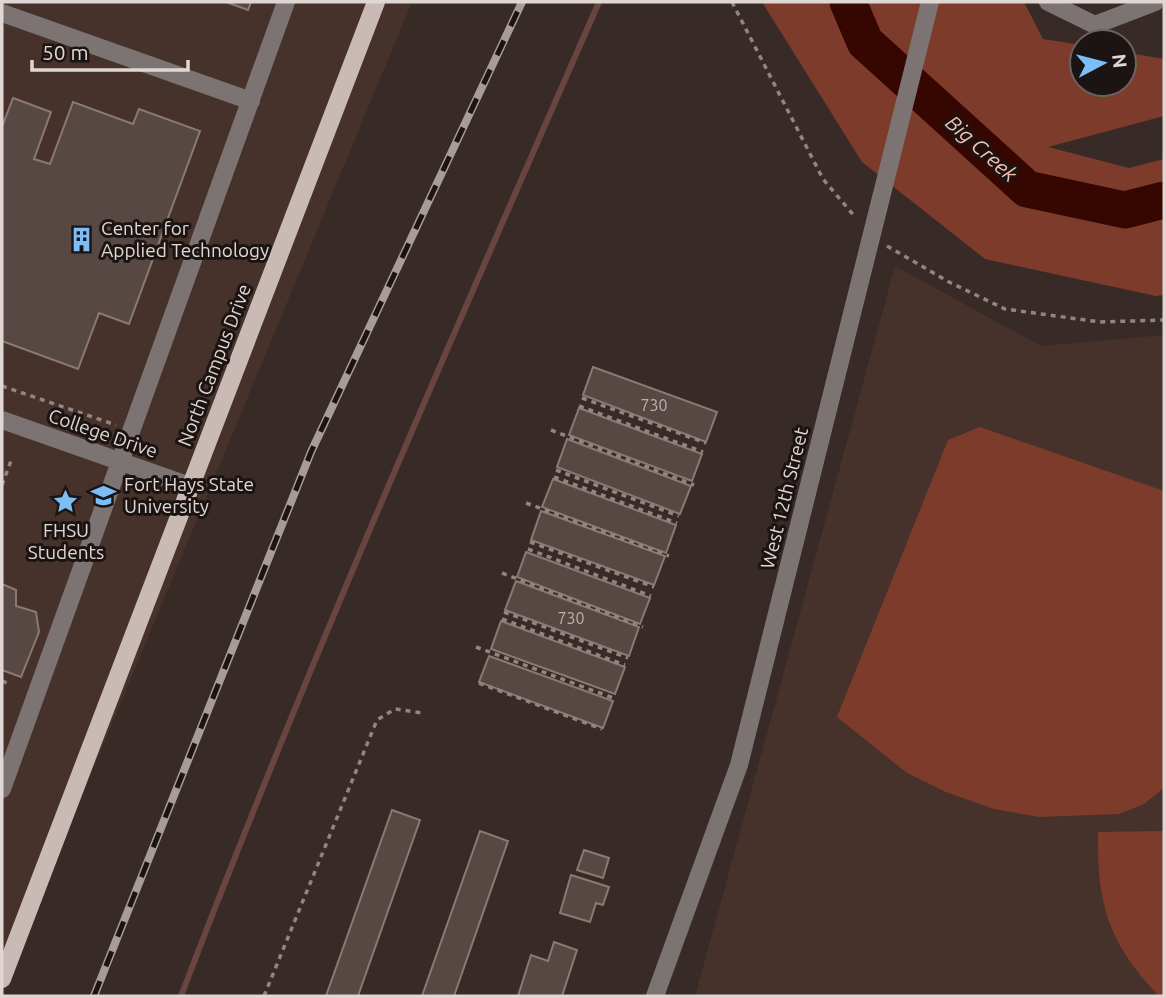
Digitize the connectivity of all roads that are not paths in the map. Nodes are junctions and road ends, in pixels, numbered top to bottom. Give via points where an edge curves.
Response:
1 (286, 2) edge
2 (376, 2) edge
3 (930, 2) edge
4 (1048, 2) edge
5 (1155, 2) edge
6 (2, 13) edge
7 (251, 101) junction
8 (2, 420) edge
9 (122, 462) junction
10 (190, 486) junction
11 (2, 789) edge
12 (2, 979) edge
13 (654, 996) edge

1 - 7 street
2 - 10 main road, North Campus Drive
3 - 13 street, West 12th Street via 739,765
4 - 5 street via 1095,25
6 - 7 street
7 - 9 street
8 - 9 street, College Drive
9 - 10 street, College Drive
9 - 11 street
10 - 12 main road, North Campus Drive

